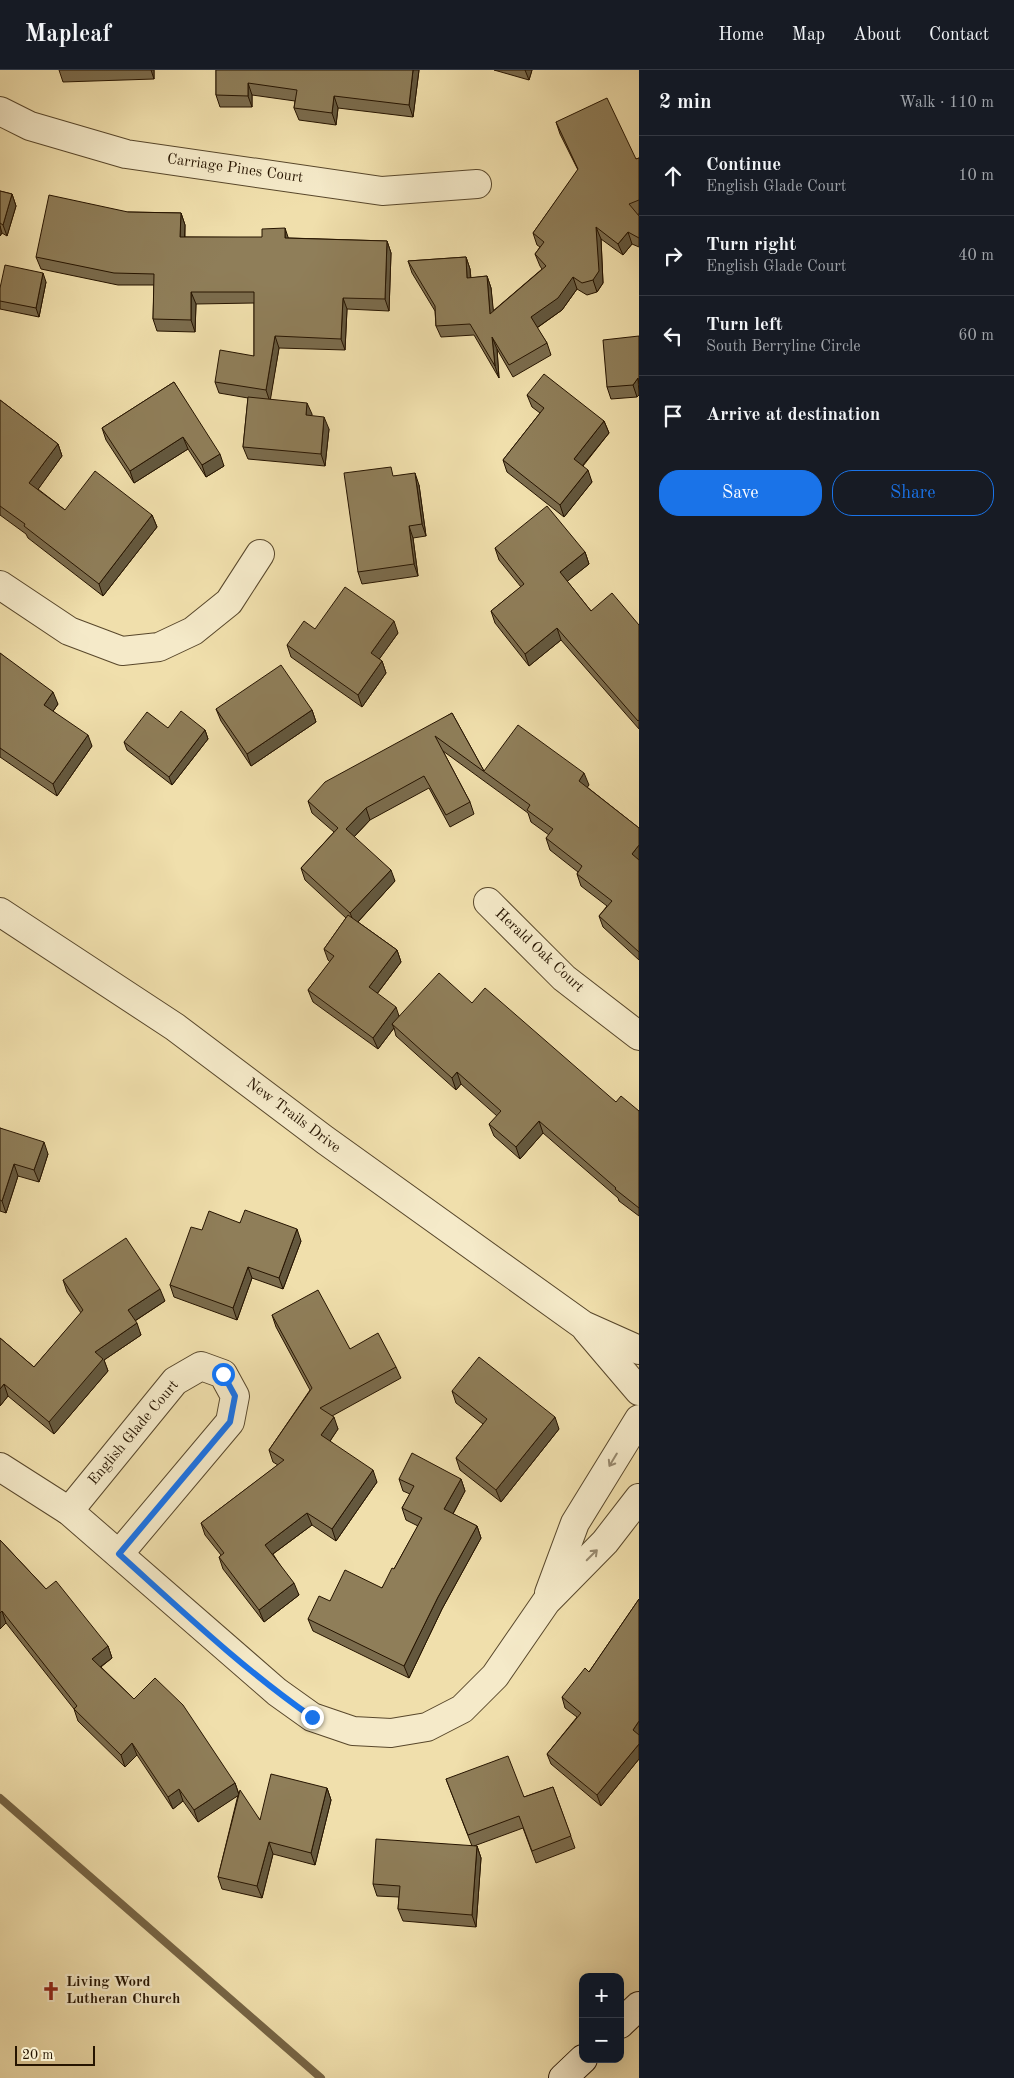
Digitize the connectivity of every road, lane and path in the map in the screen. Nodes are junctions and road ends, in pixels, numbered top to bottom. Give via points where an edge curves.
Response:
1 (0, 111) edge
2 (477, 184) dead end
3 (260, 554) dead end
4 (0, 585) edge
5 (488, 902) dead end
6 (0, 912) edge
7 (639, 1036) edge
8 (583, 1325) junction
9 (639, 1350) edge
10 (639, 1391) edge
11 (639, 1419) edge
12 (0, 1467) edge
13 (639, 1498) edge
14 (68, 1511) junction
15 (119, 1554) junction
16 (546, 1602) junction
17 (639, 2006) edge
18 (624, 2020) edge
19 (579, 2063) edge
20 (563, 2078) edge

1 - 2 street, Carriage Pines Court via 30,126 126,154 382,191
3 - 4 street via 230,602 193,631 158,646 122,651 69,631
5 - 7 street, Herald Oak Court via 564,978
6 - 8 street, New Trails Drive via 175,1027 325,1140
8 - 9 street, New Trails Drive
8 - 10 street, New Trails Drive
11 -> 16 street via 575,1523
12 - 14 street
16 -> 13 street via 605,1542
14 - 15 street
14 - 15 street, English Glade Court via 175,1381 201,1366 223,1374 235,1396 230,1422
15 - 16 street via 277,1692 312,1717 353,1731 391,1733 427,1727 462,1709 495,1676
17 - 18 street
19 - 20 street

